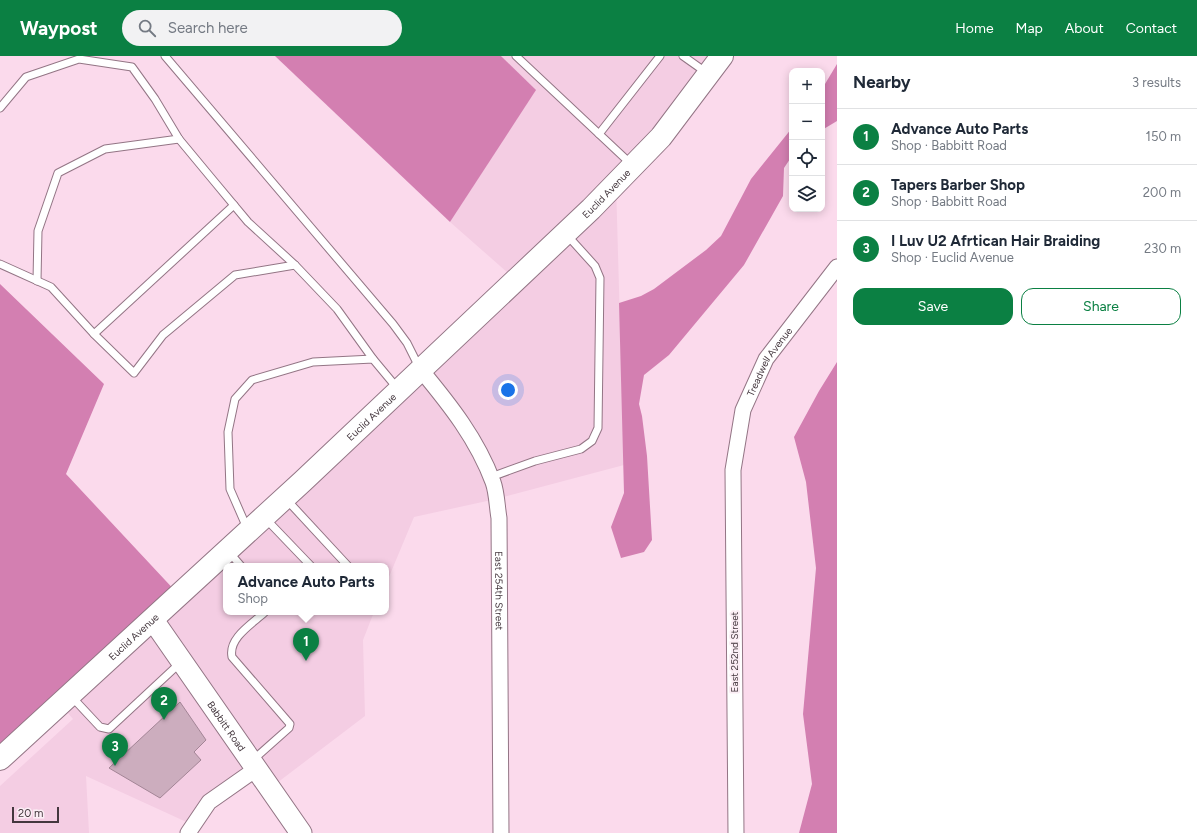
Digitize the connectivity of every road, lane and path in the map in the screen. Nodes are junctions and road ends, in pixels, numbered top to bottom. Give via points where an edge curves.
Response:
1 (165, 56) edge
2 (516, 56) edge
3 (660, 56) edge
4 (683, 56) edge
5 (722, 56) edge
6 (708, 74) junction
7 (0, 108) edge
8 (599, 134) junction
9 (179, 139) junction
10 (633, 166) junction
11 (234, 205) junction
12 (565, 233) junction
13 (0, 264) edge
14 (295, 265) junction
15 (837, 267) edge
16 (37, 281) junction
17 (94, 334) junction
18 (373, 359) junction
19 (421, 370) junction
20 (400, 390) junction
21 (733, 470) joint
22 (491, 477) junction
23 (285, 498) junction
24 (256, 524) junction
25 (234, 558) edge
26 (307, 563) edge
27 (345, 563) edge
28 (223, 566) edge
29 (262, 615) edge
30 (153, 620) junction
31 (182, 662) junction
32 (70, 695) junction
33 (0, 759) edge
34 (253, 765) junction
35 (188, 833) edge
36 (301, 833) edge
37 (501, 833) edge
38 (736, 833) edge

1 - 19 lane via 392,324 407,343
2 - 8 lane
3 - 8 lane
4 - 6 lane
5 - 6 main road, Euclid Avenue
6 - 10 main road, Euclid Avenue via 661,137
7 - 9 lane via 26,77 79,59 132,67
8 - 10 lane
9 - 11 lane
9 - 16 lane via 105,149 58,174 38,231
10 - 12 main road, Euclid Avenue
11 - 14 lane via 248,222
11 - 17 lane
12 - 19 main road, Euclid Avenue
12 - 22 lane via 595,266 600,278 598,428 592,441 581,449 535,460
13 - 16 lane
14 - 17 lane via 235,275 163,335 134,373
14 - 18 lane via 337,309
15 - 21 street, Treadwell Avenue via 766,358 742,410
16 - 17 lane via 51,287
18 - 20 lane
18 - 24 lane via 313,362 252,380 235,399 228,432 230,489
19 - 20 main road, Euclid Avenue
19 - 22 street, East 254th Street via 452,407 476,442
20 - 23 main road, Euclid Avenue
21 - 38 street, East 252nd Street
22 - 37 street, East 254th Street via 499,518
23 - 24 main road, Euclid Avenue
23 - 27 lane
24 - 25 main road, Euclid Avenue
24 - 26 lane
28 - 30 main road, Euclid Avenue
29 - 34 lane via 233,643 232,657 290,724
30 - 31 main road, Babbitt Road
30 - 32 main road, Euclid Avenue
31 - 32 lane via 109,729 100,727
31 - 34 main road, Babbitt Road
32 - 33 main road, Euclid Avenue
34 - 35 street via 209,802
34 - 36 main road, Babbitt Road

